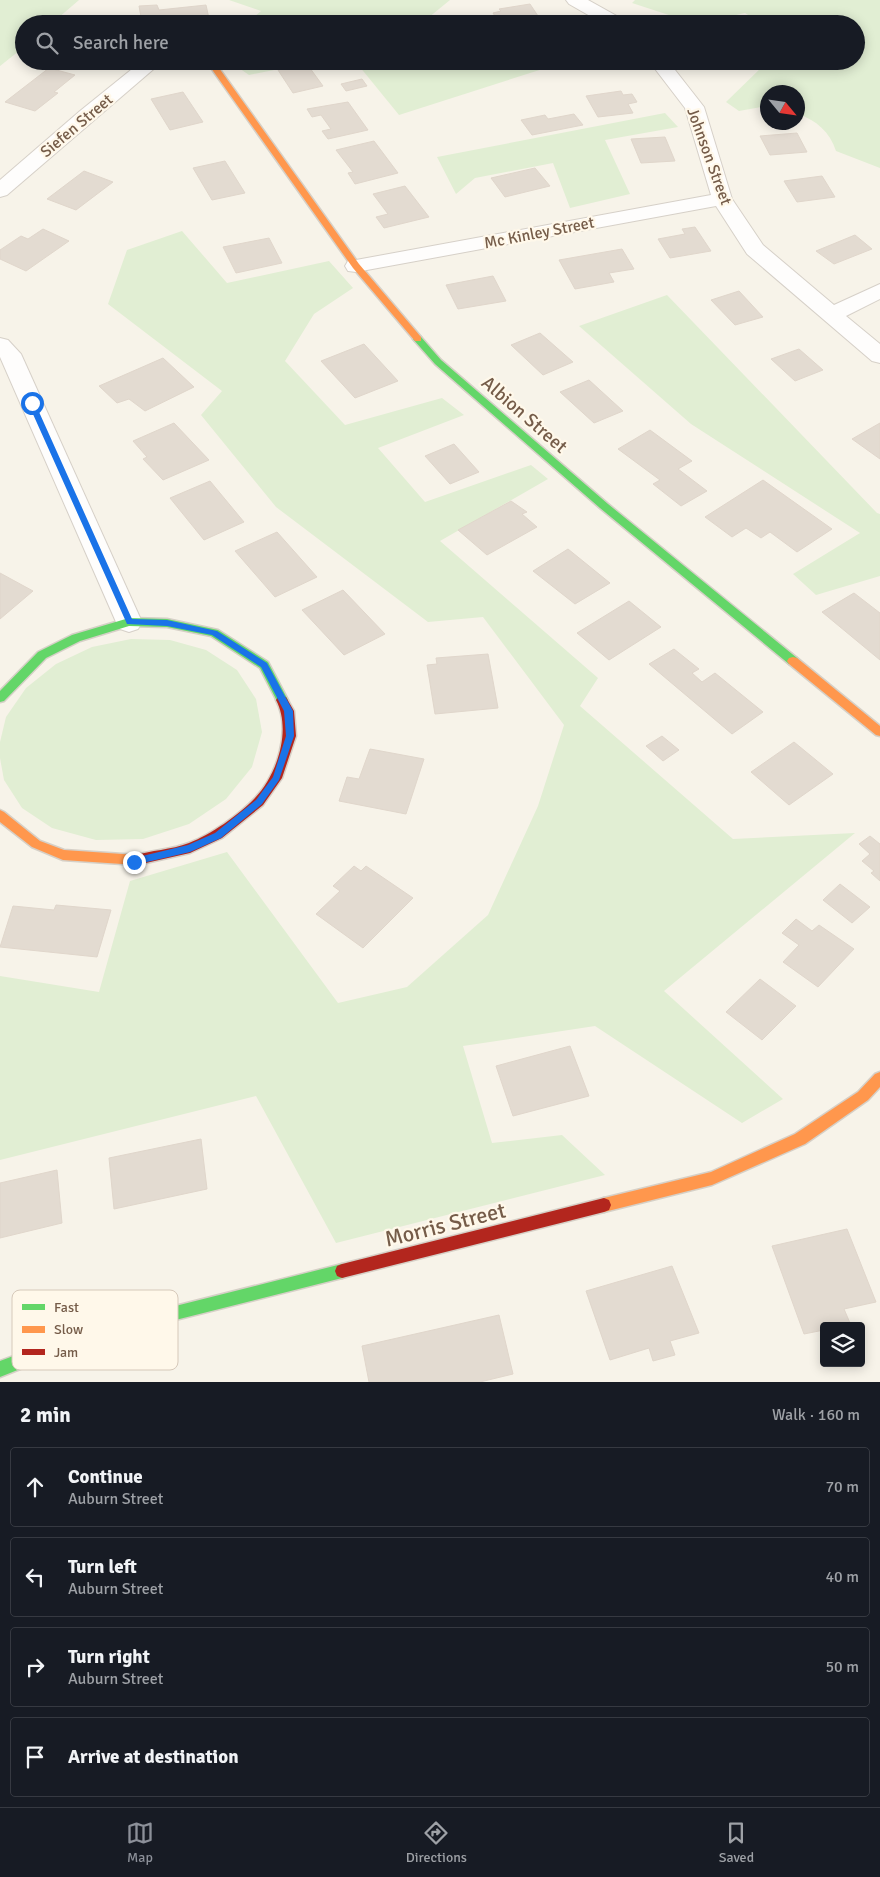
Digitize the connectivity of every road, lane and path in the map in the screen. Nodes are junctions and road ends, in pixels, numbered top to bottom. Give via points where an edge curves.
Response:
1 (575, 0) edge
2 (602, 15) edge
3 (143, 70) edge
4 (216, 70) edge
5 (665, 70) edge
6 (0, 191) edge
7 (722, 199) junction
8 (356, 266) junction
9 (880, 291) edge
10 (830, 315) junction
11 (0, 345) edge
12 (880, 356) edge
13 (130, 622) junction
14 (0, 698) edge
15 (880, 732) edge
16 (0, 815) edge
17 (880, 1078) edge
18 (178, 1312) edge
19 (12, 1364) edge
20 (0, 1369) edge

1 - 2 street
3 - 6 street, Siefen Street
4 - 8 street, Albion Street
5 - 7 street, Johnson Street via 694,107
7 - 8 street, Mc Kinley Street
7 - 10 street, Johnson Street via 756,249
8 - 15 street, Albion Street via 438,362 604,506
9 - 10 street
10 - 12 street, Johnson Street
11 - 13 street via 10,354
13 - 14 street via 76,638 42,655
13 - 16 street via 167,623 214,633 264,665 288,711 290,736 276,778 259,802 218,835 190,848 134,862 63,855 36,844
17 - 18 street, Morris Street via 863,1096 800,1139 712,1178
19 - 20 street, Morris Street

